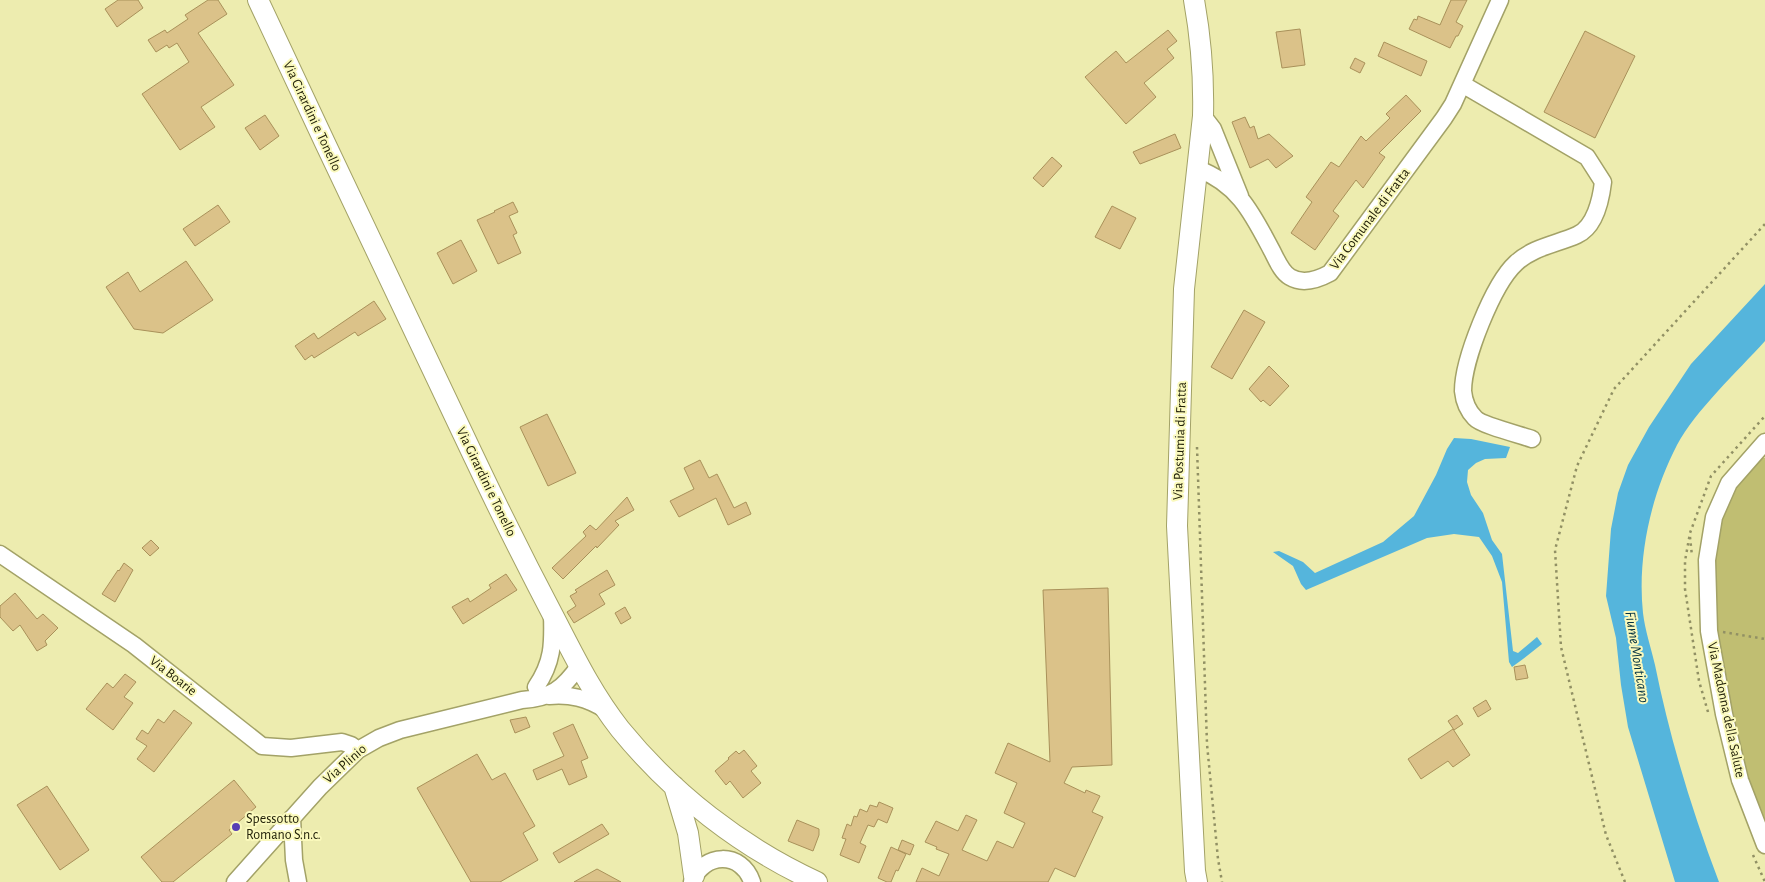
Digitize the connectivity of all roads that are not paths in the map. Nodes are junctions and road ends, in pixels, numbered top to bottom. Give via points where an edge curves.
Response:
1 (258, 0) edge
2 (1194, 0) edge
3 (1500, 0) edge
4 (1462, 84) junction
5 (1203, 116) junction
6 (1198, 169) junction
7 (1241, 198) junction
8 (1532, 439) dead end
9 (1765, 442) edge
10 (0, 554) edge
11 (552, 614) junction
12 (579, 666) junction
13 (542, 691) junction
14 (607, 710) junction
15 (358, 750) junction
16 (674, 786) junction
17 (292, 818) junction
18 (1765, 845) edge
19 (693, 879) edge
20 (235, 882) edge
21 (298, 882) edge
22 (752, 882) edge
23 (817, 882) edge
24 (1197, 882) edge

1 - 11 main road, Via Girardini e Tonello via 514,541
2 - 5 main road, Via Postumia di Fratta via 1200,36
3 - 4 street, Via Comunale di Fratta
4 - 7 street, Via Comunale di Fratta via 1444,118 1330,273 1303,281 1290,278
4 - 8 street via 1587,157 1604,182 1590,223 1579,234 1532,251 1515,263 1498,287 1468,360 1463,392 1467,408 1476,420
5 - 6 main road, Via Postumia di Fratta
5 - 7 street via 1213,129
6 - 7 street, Via Comunale di Fratta via 1212,174
6 - 24 main road, Via Postumia di Fratta via 1184,289 1177,526
9 - 18 street, Via Madonna della Salute via 1728,483 1714,516 1707,560 1709,631 1724,714 1740,780
10 - 15 street, Via Boarie via 134,645 262,746 291,748 342,742
11 - 12 main road, Via Girardini e Tonello
11 - 13 street via 551,658
12 - 13 street, Via Plinio via 549,676
12 - 14 main road, Via Girardini e Tonello
13 - 14 street via 578,696
13 - 15 street, Via Plinio via 522,700 400,730
14 - 16 main road, Via Girardini e Tonello via 653,766
15 - 17 street, Via Plinio
16 - 19 main road via 688,833
16 - 23 main road, Via Girardini e Tonello via 735,837
17 - 20 street, Via Plinio
17 - 21 street
19 - 22 street via 706,863 724,859 741,865

